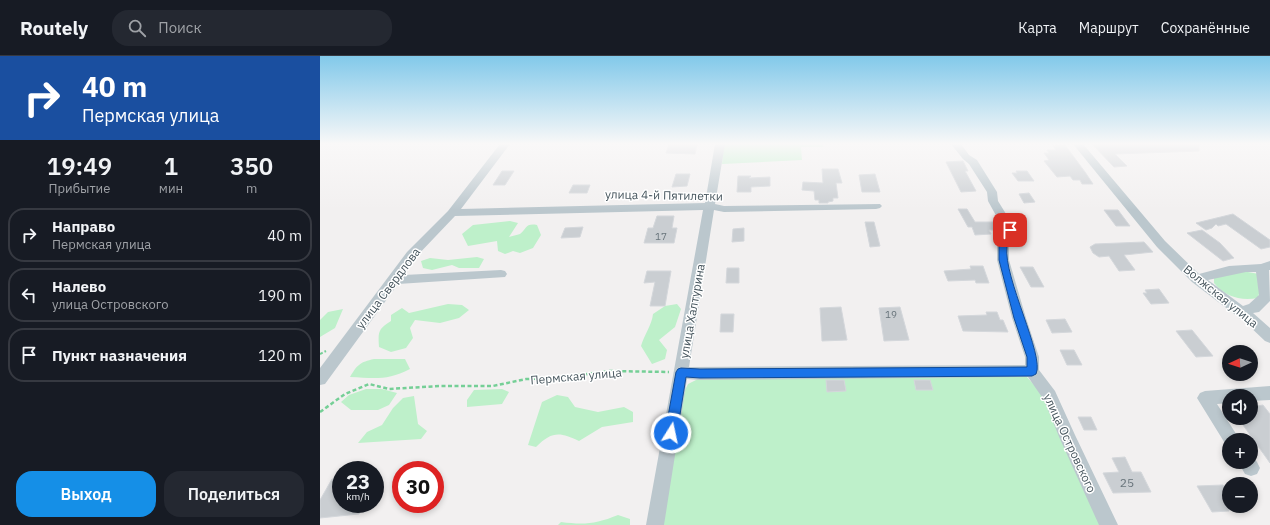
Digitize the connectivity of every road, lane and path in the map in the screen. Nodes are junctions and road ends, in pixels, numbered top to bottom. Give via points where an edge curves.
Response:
1 (488, 166) edge
2 (716, 166) edge
3 (975, 166) edge
4 (1096, 166) edge
5 (710, 206) junction
6 (876, 206) dead end
7 (452, 213) junction
8 (1266, 266) edge
9 (501, 274) dead end
10 (1197, 278) junction
11 (394, 280) junction
12 (1242, 312) junction
13 (1270, 337) edge
14 (1032, 371) junction
15 (681, 372) junction
16 (320, 378) edge
17 (1270, 393) edge
18 (1258, 394) edge
19 (1222, 397) edge
20 (320, 412) edge
21 (1222, 425) edge
22 (655, 525) edge
23 (1109, 525) edge

1 - 7 street, улица Свердлова
2 - 5 street, улица Халтурина
3 - 14 street via 992,192 993,201 1010,230 1003,247 1003,260 1032,357
4 - 10 street, Волжская улица via 1161,244
5 - 6 street, улица 4-й Пятилетки via 724,209
5 - 7 street, улица 4-й Пятилетки
5 - 15 street, улица Халтурина
7 - 11 street, улица Свердлова via 411,255
8 - 10 street via 1236,269
8 - 12 street via 1266,296 1254,308
9 - 11 street
10 - 12 street, Волжская улица
11 - 16 street, улица Свердлова
12 - 13 street, Волжская улица
14 - 15 street via 700,374
14 - 23 street, улица Островского via 1050,396
15 - 20 path, Пермская улица via 610,371 526,379 493,386 389,389 369,384 345,394
15 - 22 street, улица Халтурина
17 - 18 street
19 - 21 street via 1204,398

